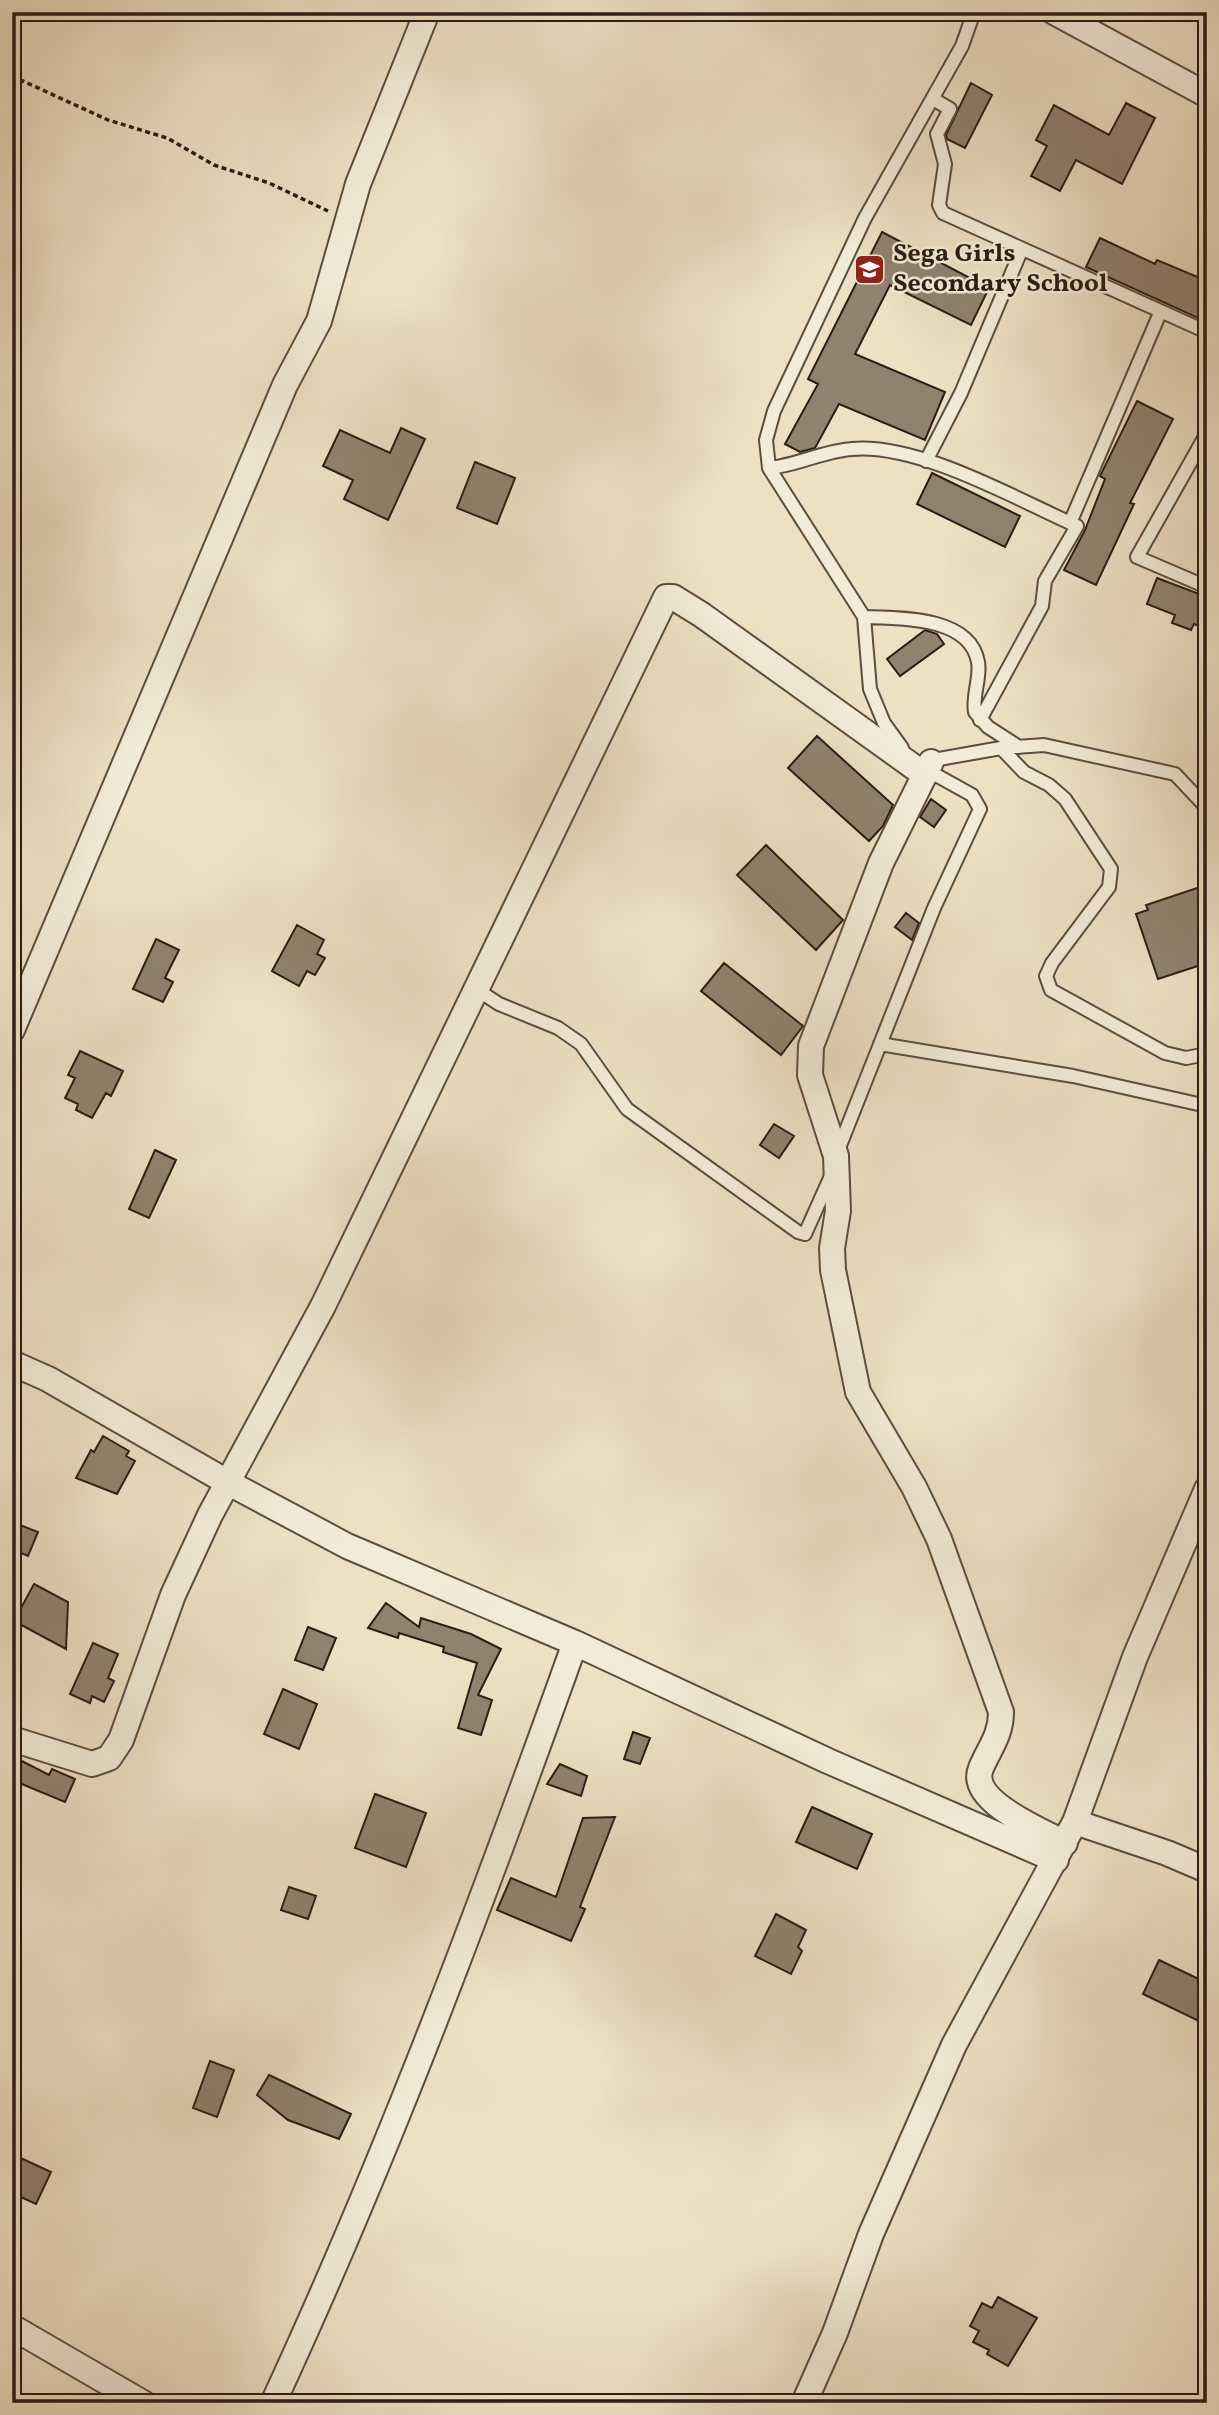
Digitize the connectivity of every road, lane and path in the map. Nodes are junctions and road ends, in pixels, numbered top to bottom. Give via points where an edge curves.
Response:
1 (427, 12) edge
2 (974, 12) edge
3 (1054, 12) edge
4 (12, 76) edge
5 (1207, 94) edge
6 (933, 99) junction
7 (349, 218) junction
8 (1021, 251) junction
9 (1160, 313) junction
10 (1207, 332) edge
11 (1207, 433) edge
12 (926, 461) junction
13 (769, 468) junction
14 (1070, 523) junction
15 (1207, 587) edge
16 (864, 617) junction
17 (981, 720) junction
18 (1019, 747) junction
19 (1001, 748) junction
20 (928, 769) junction
21 (1207, 808) edge
22 (476, 989) junction
23 (12, 1030) edge
24 (880, 1044) junction
25 (1207, 1054) edge
26 (1207, 1106) edge
27 (836, 1161) junction
28 (12, 1363) edge
29 (227, 1482) junction
30 (1207, 1489) edge
31 (575, 1643) junction
32 (12, 1739) edge
33 (1065, 1842) junction
34 (1207, 1870) edge
35 (12, 2327) edge
36 (143, 2403) edge
37 (274, 2403) edge
38 (804, 2403) edge

1 - 7 street via 358,184
2 - 6 lane via 962,46
3 - 5 street
4 - 7 path via 108,121 167,138 214,165
6 - 8 lane via 950,109 937,134 945,164 940,210
6 - 13 lane via 865,218 774,411 766,440
7 - 23 street via 319,321 285,385
8 - 9 lane
8 - 12 lane via 961,393
9 - 10 lane
9 - 14 lane
11 - 15 lane via 1137,557
12 - 13 lane via 888,451 851,449
12 - 14 lane
13 - 16 lane
14 - 17 lane via 1077,526 1045,580 1042,606
16 - 17 lane via 943,626 960,634 979,664 974,707
16 - 20 lane via 870,689 876,707 893,739
17 - 18 lane
18 - 19 lane
18 - 21 lane via 1044,745 1162,769 1186,783
19 - 20 lane
19 - 25 lane via 1024,772 1065,799 1111,869 1109,887 1052,963 1046,976 1051,990 1165,1053 1186,1058
20 - 22 street via 668,596
20 - 24 lane via 972,795 980,808
20 - 27 street via 881,863 811,1046 810,1075
22 - 27 lane via 499,1004 558,1028 581,1044 627,1109 798,1232 805,1234
22 - 29 street via 323,1306
24 - 26 lane via 1073,1076
24 - 27 lane
27 - 33 street via 833,1270 858,1392 939,1539 1001,1712 1001,1729 980,1771 980,1784 999,1807
28 - 29 street
29 - 31 street via 346,1546
29 - 32 street via 173,1595 121,1740 109,1758 92,1764 74,1761
30 - 33 street via 1135,1657
31 - 33 street via 828,1761
31 - 37 street via 444,2000
33 - 34 street via 1167,1853
33 - 38 street via 954,2045 871,2234
35 - 36 street

